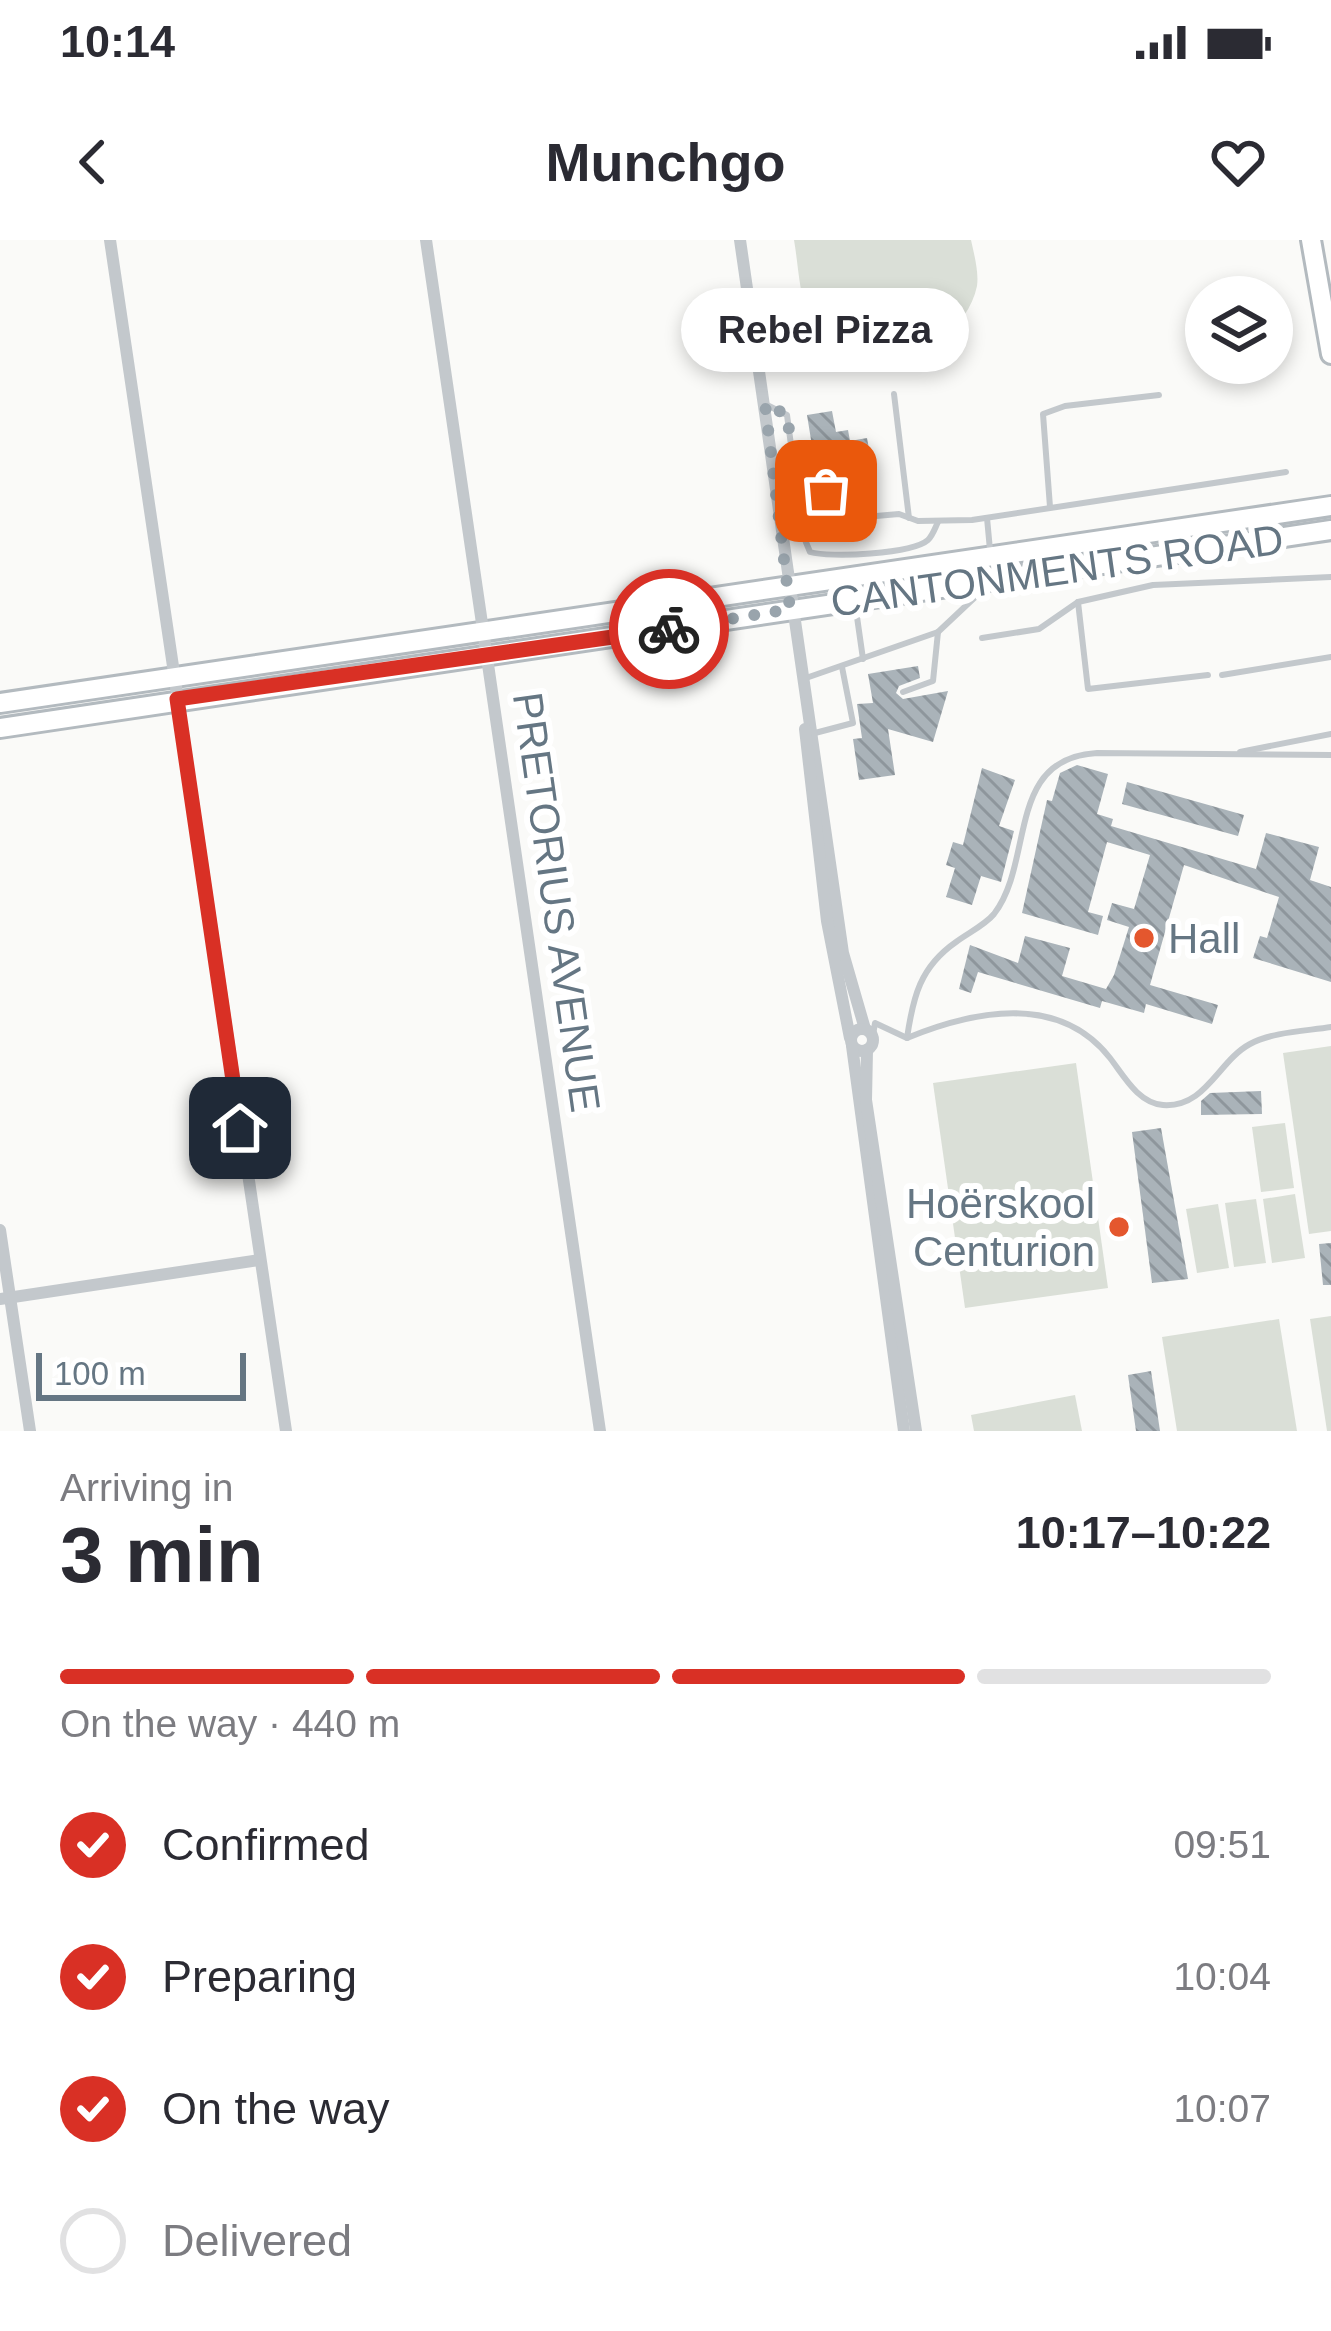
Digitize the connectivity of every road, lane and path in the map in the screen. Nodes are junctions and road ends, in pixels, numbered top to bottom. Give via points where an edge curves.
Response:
1 (110, 240) edge
2 (426, 240) edge
3 (740, 240) edge
4 (1311, 240) edge
5 (1331, 354) edge
6 (894, 394) dead end
7 (1159, 394) dead end
8 (765, 404) junction
9 (793, 459) junction
10 (1286, 472) dead end
11 (1331, 506) edge
12 (1051, 508) junction
13 (800, 513) junction
14 (909, 518) junction
15 (987, 518) junction
16 (830, 520) junction
17 (938, 522) junction
18 (1331, 530) edge
19 (990, 557) junction
20 (1331, 577) edge
21 (993, 580) junction
22 (787, 588) junction
23 (855, 600) junction
24 (1078, 602) junction
25 (790, 609) junction
26 (486, 632) junction
27 (938, 632) junction
28 (982, 638) dead end
29 (489, 654) junction
30 (1331, 657) edge
31 (863, 659) junction
32 (842, 668) junction
33 (1208, 675) dead end
34 (1222, 675) dead end
35 (801, 680) junction
36 (176, 689) junction
37 (903, 692) dead end
38 (0, 703) edge
39 (806, 710) junction
40 (0, 728) edge
41 (811, 734) junction
42 (1331, 734) edge
43 (1236, 753) junction
44 (1331, 755) edge
45 (811, 758) junction
46 (1331, 1027) edge
47 (869, 1032) junction
48 (907, 1038) junction
49 (851, 1042) junction
50 (867, 1050) junction
51 (0, 1230) edge
52 (259, 1260) junction
53 (889, 1287) junction
54 (5, 1298) edge
55 (906, 1403) junction
56 (30, 1431) edge
57 (286, 1431) edge
58 (600, 1431) edge
59 (904, 1431) edge
60 (916, 1431) edge

1 - 36 street
2 - 26 street, PRETORIUS AVENUE
3 - 8 street
4 - 5 main road
6 - 14 lane
7 - 12 lane via 1043,414
8 - 9 lane via 787,415
8 - 22 street
9 - 13 lane
9 - 16 lane via 821,460
10 - 12 lane
11 - 19 main road, CANTONMENTS ROAD
12 - 15 lane
13 - 16 lane
13 - 17 lane via 806,548 832,556 915,545
14 - 16 lane
14 - 17 lane
15 - 17 lane
15 - 19 lane
18 - 21 main road, CANTONMENTS ROAD
19 - 21 lane
19 - 22 main road, CANTONMENTS ROAD
20 - 24 lane via 1153,584
21 - 23 main road, CANTONMENTS ROAD
21 - 27 lane
22 - 25 street
22 - 26 main road, CANTONMENTS ROAD
23 - 25 main road, CANTONMENTS ROAD
23 - 31 lane
24 - 28 lane via 1039,629
24 - 33 lane via 1088,688
25 - 29 main road, CANTONMENTS ROAD
25 - 35 street
26 - 29 street, PRETORIUS AVENUE
26 - 36 main road, CANTONMENTS ROAD
27 - 31 lane
27 - 37 lane via 933,681
29 - 36 main road, CANTONMENTS ROAD
29 - 58 street, PRETORIUS AVENUE
30 - 34 lane
31 - 32 lane
32 - 35 lane
32 - 41 lane via 853,723
35 - 39 street
36 - 38 main road, CANTONMENTS ROAD
36 - 40 main road, CANTONMENTS ROAD
36 - 52 street
39 - 41 street
39 - 45 street
41 - 45 street
42 - 43 lane
43 - 44 lane
43 - 48 lane via 1076,754 1052,766 1025,819 996,911 950,946 914,989
45 - 47 street via 843,953
45 - 49 street via 826,921
46 - 48 lane via 1255,1041 1193,1099 1168,1105 1145,1099 1074,1027 1036,1013 1002,1010
47 - 48 lane via 875,1023
47 - 49 street
47 - 50 street
49 - 50 street
49 - 53 street
50 - 53 street
51 - 54 street
52 - 54 street
52 - 57 street
53 - 55 street
54 - 56 street
55 - 59 street
55 - 60 street

